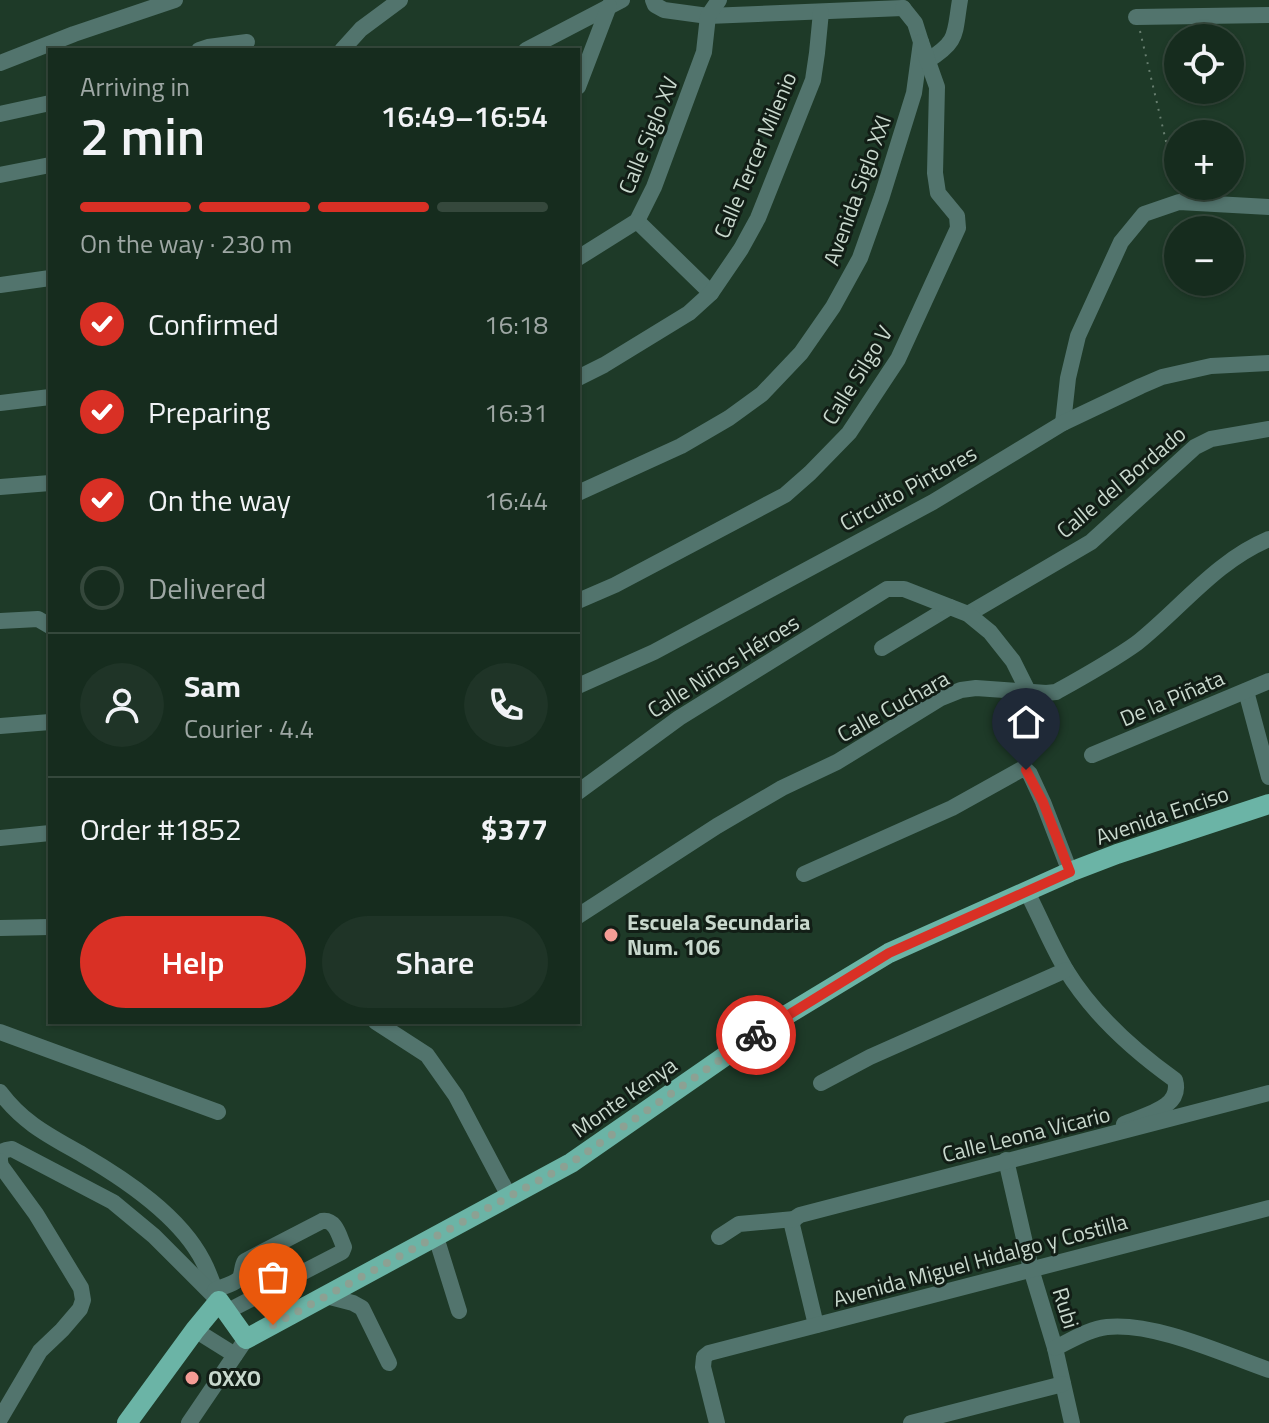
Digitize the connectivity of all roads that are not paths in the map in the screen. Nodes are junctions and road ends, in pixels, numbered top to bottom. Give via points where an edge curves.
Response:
1 (175, 0) edge
2 (400, 0) edge
3 (653, 0) edge
4 (719, 0) edge
5 (960, 0) edge
6 (616, 3) edge
7 (907, 4) edge
8 (821, 12) junction
9 (1269, 15) edge
10 (708, 16) junction
11 (1136, 17) road end
12 (247, 42) dead end
13 (921, 42) junction
14 (205, 48) edge
15 (344, 48) edge
16 (530, 48) edge
17 (927, 61) junction
18 (0, 63) edge
19 (580, 83) edge
20 (48, 103) edge
21 (0, 114) edge
22 (48, 165) edge
23 (0, 175) edge
24 (1269, 207) edge
25 (637, 221) junction
26 (580, 257) edge
27 (48, 278) edge
28 (0, 285) edge
29 (711, 293) junction
30 (1269, 363) edge
31 (580, 377) edge
32 (48, 397) edge
33 (0, 403) edge
34 (1063, 423) junction
35 (1269, 429) edge
36 (48, 483) edge
37 (0, 487) edge
38 (580, 492) edge
39 (1269, 539) edge
40 (580, 600) edge
41 (950, 607) junction
42 (968, 614) junction
43 (0, 621) edge
44 (48, 625) edge
45 (882, 648) dead end
46 (1269, 681) edge
47 (580, 685) edge
48 (1028, 691) junction
49 (1246, 691) junction
50 (48, 722) edge
51 (0, 726) edge
52 (1092, 755) dead end
53 (1269, 777) edge
54 (580, 791) edge
55 (1269, 804) edge
56 (48, 833) edge
57 (0, 838) edge
58 (1070, 872) junction
59 (804, 874) dead end
60 (1027, 892) junction
61 (580, 915) edge
62 (48, 927) edge
63 (0, 928) edge
64 (1066, 970) junction
65 (379, 1024) edge
66 (0, 1032) edge
67 (821, 1083) dead end
68 (0, 1092) edge
69 (1269, 1093) edge
70 (218, 1112) dead end
71 (1108, 1137) junction
72 (0, 1159) edge
73 (1006, 1160) junction
74 (510, 1198) junction
75 (1269, 1208) edge
76 (794, 1219) junction
77 (436, 1237) junction
78 (719, 1237) dead end
79 (1031, 1269) junction
80 (326, 1296) junction
81 (220, 1301) junction
82 (459, 1311) dead end
83 (816, 1325) junction
84 (195, 1330) junction
85 (240, 1347) junction
86 (1055, 1348) junction
87 (389, 1363) dead end
88 (1269, 1370) edge
89 (1063, 1384) junction
90 (0, 1419) edge
91 (127, 1423) edge
92 (189, 1423) edge
93 (717, 1423) edge
94 (911, 1423) edge
95 (1072, 1423) edge

1 - 18 street
2 - 15 street
3 - 10 street via 664,10
4 - 10 street, Calle Siglo XV
5 - 17 street via 952,42
6 - 16 street
6 - 19 street
7 - 8 street
7 - 13 street
8 - 10 street
8 - 29 street, Calle Tercer Milenio via 813,80 796,126 758,218
9 - 11 street
10 - 25 street, Calle Siglo XV via 704,52
12 - 14 street
13 - 17 street, Calle Silgo V
13 - 38 street, Avenida Siglo XXI via 914,93 860,258 801,353 762,394 729,418
17 - 40 street, Calle Silgo V via 937,87 938,193 957,216 958,228 898,359 849,433 785,495
20 - 21 street
22 - 23 street
24 - 34 street via 1179,202 1144,214 1121,242 1078,336
25 - 26 street, Calle Siglo XV
25 - 29 street
27 - 28 street
29 - 31 street, Calle Tercer Milenio via 689,313
30 - 34 street, Circuito Pintores via 1211,366 1162,377
32 - 33 street
34 - 47 street, Circuito Pintores via 919,509 654,652
35 - 42 street, Calle del Bordado via 1195,447 1091,542
36 - 37 street
39 - 48 street, Calle Cuchara via 1223,565 1135,644 1056,692
41 - 42 street
41 - 45 street
41 - 54 street, Calle Niños Héroes via 887,589 679,718
42 - 48 street via 1013,661
43 - 44 street via 38,619
46 - 49 street, De la Piñata
48 - 61 street, Calle Cuchara via 976,688 941,698 717,826
49 - 52 street, De la Piñata
49 - 53 street
50 - 51 street
55 - 58 main road, Avenida Enciso
56 - 57 street
58 - 59 street via 1030,774 1022,769 952,808
58 - 60 main road, Avenida Enciso
60 - 64 street
60 - 74 main road, Monte Kenya via 889,953 770,1025 571,1163
62 - 63 street
64 - 67 street
64 - 71 street via 1124,1040 1175,1080 1174,1099 1167,1106 1116,1128
65 - 74 street via 427,1055 456,1096
66 - 70 street
68 - 81 street via 29,1124 157,1205 202,1258
69 - 71 street, Calle Leona Vicario
71 - 73 street, Calle Leona Vicario
72 - 81 street via 4,1150 12,1149 113,1202
72 - 90 street via 76,1279 83,1300 76,1315 40,1351
73 - 76 street, Calle Leona Vicario
73 - 79 street, Rubi
74 - 77 main road, Monte Kenya
75 - 79 street, Avenida Miguel Hidalgo y Costilla
76 - 78 street, Calle Leona Vicario via 739,1224
76 - 83 street
77 - 80 main road, Monte Kenya
77 - 82 street
79 - 83 street, Avenida Miguel Hidalgo y Costilla
79 - 86 street, Rubi
80 - 85 main road, Monte Kenya
80 - 87 street via 362,1308
81 - 81 street via 342,1252 332,1223 322,1221 245,1261 238,1280
81 - 84 main road
81 - 85 main road
83 - 93 street, Avenida Miguel Hidalgo y Costilla via 704,1357
84 - 85 street
84 - 91 main road
85 - 92 street
86 - 88 street via 1105,1327 1128,1327
86 - 89 street, Rubi
89 - 94 street
89 - 95 street, Rubi

